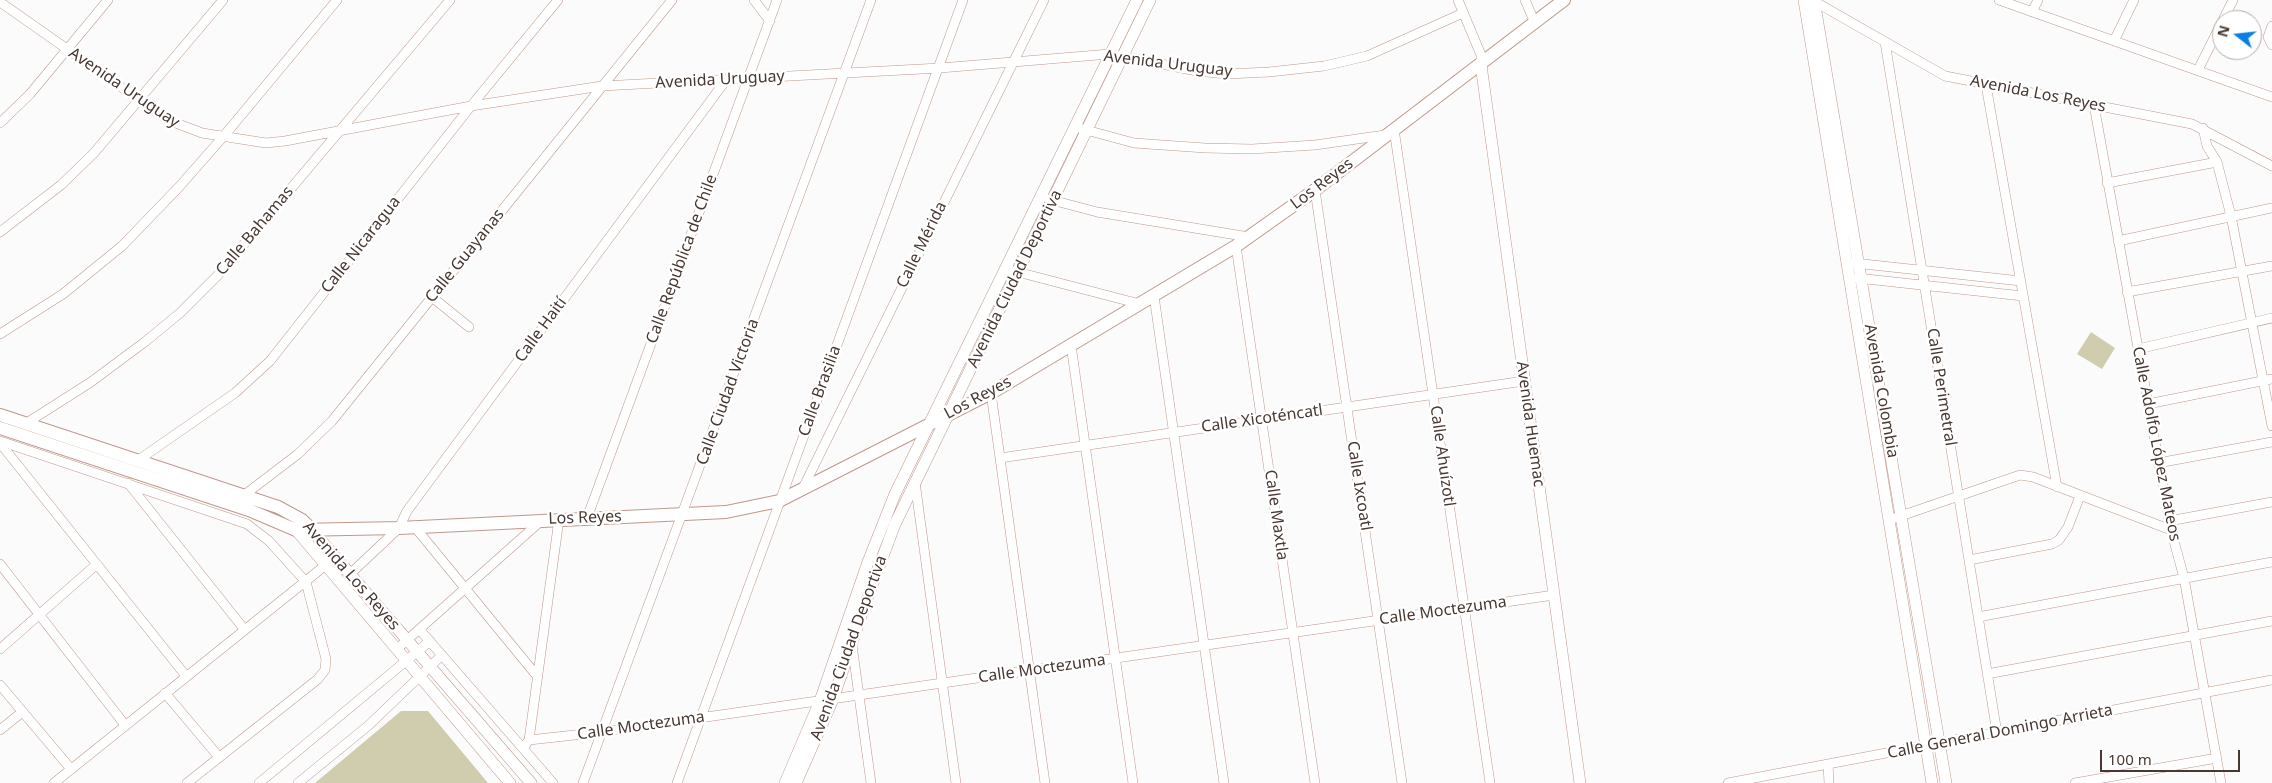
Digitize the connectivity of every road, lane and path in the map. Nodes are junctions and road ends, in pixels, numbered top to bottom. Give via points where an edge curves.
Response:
1 (108, 0) edge
2 (223, 0) edge
3 (337, 0) edge
4 (450, 0) edge
5 (558, 0) edge
6 (672, 0) edge
7 (754, 0) edge
8 (778, 0) edge
9 (871, 0) edge
10 (964, 0) edge
11 (1044, 0) edge
12 (1137, 0) edge
13 (1150, 0) edge
14 (1458, 0) edge
15 (1525, 0) edge
16 (1562, 0) edge
17 (1811, 0) edge
18 (1999, 0) edge
19 (2038, 0) edge
20 (2134, 0) edge
21 (4, 2) edge
22 (2032, 12) junction
23 (1463, 13) junction
24 (770, 21) junction
25 (1535, 23) junction
26 (2272, 26) edge
27 (2114, 41) junction
28 (2212, 41) edge
29 (1885, 42) junction
30 (2272, 45) edge
31 (67, 50) junction
32 (1110, 54) junction
33 (1123, 56) junction
34 (1012, 61) junction
35 (1481, 65) junction
36 (940, 68) junction
37 (2198, 70) junction
38 (844, 74) junction
39 (748, 79) junction
40 (726, 80) junction
41 (1986, 85) junction
42 (602, 86) junction
43 (2272, 98) edge
44 (138, 100) junction
45 (2094, 105) junction
46 (471, 106) junction
47 (0, 123) edge
48 (1075, 127) junction
49 (2203, 128) junction
50 (338, 131) junction
51 (1087, 131) junction
52 (1390, 132) junction
53 (223, 137) junction
54 (2217, 162) junction
55 (2272, 166) edge
56 (2107, 183) junction
57 (1315, 190) junction
58 (1047, 199) junction
59 (2272, 208) edge
60 (2231, 216) junction
61 (0, 232) edge
62 (1249, 237) junction
63 (2118, 240) junction
64 (1236, 246) junction
65 (1853, 263) junction
66 (2272, 266) edge
67 (1006, 269) junction
68 (1923, 272) junction
69 (2243, 272) junction
70 (1018, 273) junction
71 (1849, 277) junction
72 (1861, 279) junction
73 (2021, 281) junction
74 (1925, 287) junction
75 (2127, 292) junction
76 (1154, 296) junction
77 (2023, 296) junction
78 (432, 298) junction
79 (1140, 304) junction
80 (2272, 318) edge
81 (2252, 323) junction
82 (469, 327) dead end
83 (0, 334) edge
84 (1071, 346) junction
85 (2138, 349) junction
86 (2268, 380) edge
87 (1524, 381) junction
88 (990, 393) junction
89 (1433, 394) junction
90 (2148, 404) junction
91 (1346, 407) junction
92 (949, 413) junction
93 (0, 415) edge
94 (1262, 419) junction
95 (930, 422) junction
96 (25, 424) junction
97 (2272, 426) edge
98 (0, 428) edge
99 (1175, 432) junction
100 (0, 442) edge
101 (2272, 442) edge
102 (1086, 445) junction
103 (1000, 458) junction
104 (137, 461) junction
105 (2158, 463) junction
106 (915, 482) junction
107 (128, 483) junction
108 (2057, 487) junction
109 (802, 490) junction
110 (1958, 494) junction
111 (243, 496) junction
112 (2080, 496) junction
113 (779, 501) junction
114 (2272, 502) edge
115 (684, 513) junction
116 (1902, 516) junction
117 (587, 518) junction
118 (558, 519) junction
119 (542, 520) junction
120 (1889, 520) junction
121 (414, 526) junction
122 (2170, 526) junction
123 (400, 528) junction
124 (311, 529) junction
125 (296, 530) junction
126 (1969, 560) junction
127 (2272, 562) edge
128 (0, 564) edge
129 (97, 564) junction
130 (327, 564) junction
131 (350, 574) junction
132 (2184, 578) junction
133 (306, 582) junction
134 (465, 589) junction
135 (1554, 596) junction
136 (1464, 608) junction
137 (39, 614) junction
138 (1978, 618) junction
139 (1380, 621) junction
140 (2272, 621) edge
141 (244, 630) junction
142 (420, 630) junction
143 (1293, 633) junction
144 (2195, 634) junction
145 (408, 641) junction
146 (430, 641) junction
147 (852, 642) junction
148 (1204, 646) junction
149 (0, 649) edge
150 (397, 649) junction
151 (417, 651) junction
152 (442, 655) junction
153 (1116, 658) junction
154 (406, 660) junction
155 (430, 667) junction
156 (1029, 671) junction
157 (1987, 674) junction
158 (186, 676) junction
159 (537, 676) junction
160 (420, 678) junction
161 (2272, 680) edge
162 (943, 683) junction
163 (0, 685) edge
164 (166, 693) junction
165 (2206, 694) junction
166 (859, 695) junction
167 (833, 699) junction
168 (820, 701) junction
169 (21, 713) junction
170 (700, 718) junction
171 (125, 726) junction
172 (0, 730) edge
173 (602, 732) junction
174 (1997, 733) junction
175 (1939, 743) junction
176 (526, 744) junction
177 (1926, 746) junction
178 (219, 757) junction
179 (2217, 758) junction
180 (1828, 764) junction
181 (71, 769) junction
182 (1769, 779) edge
183 (2112, 780) edge
184 (54, 783) edge
185 (187, 783) edge
186 (259, 783) edge
187 (298, 783) edge
188 (510, 783) edge
189 (531, 783) edge
190 (553, 783) edge
191 (583, 783) edge
192 (678, 783) edge
193 (785, 783) edge
194 (796, 783) edge
195 (871, 783) edge
196 (956, 783) edge
197 (1045, 783) edge
198 (1132, 783) edge
199 (1224, 783) edge
200 (1315, 783) edge
201 (1402, 783) edge
202 (1490, 783) edge
203 (1580, 783) edge
204 (1728, 783) edge
205 (1829, 783) edge
206 (1932, 783) edge
207 (1946, 783) edge
208 (2075, 783) edge
209 (2222, 783) edge

1 - 31 street
2 - 44 street
3 - 53 street
4 - 50 street, Calle Bahamas
5 - 46 street, Calle Nicaragua
6 - 42 street, Calle Guayanas
7 - 24 street
8 - 24 street, Calle República de Chile
9 - 38 street, Calle Ciudad Victoria
10 - 36 street, Calle Brasilia
11 - 34 street, Calle Mérida
12 - 32 street, Avenida Ciudad Deportiva
13 - 33 street, Avenida Ciudad Deportiva
14 - 23 street
15 - 25 street
16 - 25 main road, Los Reyes
17 - 29 street, Avenida Los Reyes
17 - 65 street, Avenida Colombia
18 - 22 street
19 - 22 street
20 - 27 street
21 - 31 street, Avenida Uruguay
22 - 27 street
23 - 33 street, Avenida Uruguay via 1367,56 1324,66 1227,74
23 - 35 street via 1481,56
24 - 39 street, Calle República de Chile
25 - 35 main road, Los Reyes
26 - 30 street via 2268,37
27 - 37 street
28 - 37 street
29 - 41 street, Avenida Los Reyes via 1945,76
29 - 68 street, Calle Perimetral
31 - 44 street, Avenida Uruguay
31 - 47 street
32 - 33 street, Avenida Uruguay
32 - 34 street, Avenida Uruguay
32 - 48 street, Avenida Ciudad Deportiva
33 - 51 street, Avenida Ciudad Deportiva
34 - 36 street, Avenida Uruguay
34 - 109 street, Calle Mérida
35 - 52 main road, Los Reyes
35 - 87 street, Avenida Huemac
36 - 38 street, Avenida Uruguay
36 - 113 street, Calle Brasilia
37 - 43 street
38 - 39 street, Avenida Uruguay
38 - 115 street, Calle Ciudad Victoria
39 - 40 street, Avenida Uruguay
39 - 117 street, Calle República de Chile
40 - 42 street, Avenida Uruguay
40 - 123 street, Calle Haití via 408,511
41 - 45 street, Avenida Los Reyes
41 - 73 street
42 - 46 street, Avenida Uruguay
42 - 78 street, Calle Guayanas
44 - 53 street, Avenida Uruguay via 182,127
44 - 61 street via 94,153 61,185
45 - 49 street, Avenida Los Reyes
45 - 56 street, Calle Adolfo López Mateos
46 - 50 street, Avenida Uruguay
46 - 104 street, Calle Nicaragua via 270,361 235,393
48 - 51 street
48 - 58 street, Avenida Ciudad Deportiva
49 - 54 street via 2207,146
49 - 55 street, Avenida Los Reyes
50 - 53 street, Avenida Uruguay via 266,142
50 - 96 street, Calle Bahamas via 218,275 180,313 91,382
51 - 52 street via 1134,143 1252,149 1315,144
51 - 58 street, Avenida Ciudad Deportiva
52 - 57 main road, Los Reyes
52 - 89 street, Calle Ahuízotl
53 - 83 street via 122,246 63,294
54 - 56 street
54 - 60 street
56 - 63 street, Calle Adolfo López Mateos
57 - 62 main road, Los Reyes
57 - 91 street, Calle Ixcoatl
58 - 62 street via 1096,212
58 - 67 street, Avenida Ciudad Deportiva
58 - 70 street, Avenida Ciudad Deportiva
59 - 60 street
60 - 63 street
60 - 69 street
62 - 64 main road, Los Reyes
63 - 75 street, Calle Adolfo López Mateos
64 - 76 main road, Los Reyes
64 - 94 street, Calle Maxtla
65 - 68 street
65 - 71 street, Avenida Colombia
65 - 72 street, Avenida Colombia
66 - 69 street
67 - 70 street
67 - 95 street, Avenida Ciudad Deportiva
68 - 73 street
68 - 74 street, Calle Perimetral
69 - 75 street
69 - 81 street
70 - 79 street
70 - 92 street, Avenida Ciudad Deportiva
71 - 72 street
71 - 120 street, Avenida Colombia
72 - 74 street
72 - 116 street, Avenida Colombia
73 - 77 street
74 - 77 street
74 - 110 street, Calle Perimetral
75 - 85 street, Calle Adolfo López Mateos
76 - 79 main road, Los Reyes
76 - 99 street
77 - 108 street
78 - 82 street
78 - 111 street, Calle Guayanas via 332,421 298,454
79 - 84 main road, Los Reyes
80 - 81 street
81 - 85 street
81 - 86 street
84 - 88 main road, Los Reyes
84 - 102 street
85 - 90 street, Calle Adolfo López Mateos
86 - 90 street
86 - 97 street
87 - 89 street, Calle Xicoténcatl
87 - 135 street, Avenida Huemac
88 - 92 main road, Los Reyes
88 - 103 street
89 - 91 street, Calle Xicoténcatl
89 - 136 street, Calle Ahuízotl
90 - 105 street, Calle Adolfo López Mateos
91 - 94 street, Calle Xicoténcatl
91 - 139 street, Calle Ixcoatl
92 - 95 main road, Los Reyes
92 - 106 street, Avenida Ciudad Deportiva
93 - 96 main road, Avenida Los Reyes
94 - 99 street, Calle Xicoténcatl
94 - 143 street, Calle Maxtla
95 - 109 main road, Los Reyes
95 - 168 street, Avenida Ciudad Deportiva via 895,494 868,562
96 - 104 main road, Avenida Los Reyes
98 - 125 main road, Avenida Los Reyes via 249,510
99 - 102 street, Calle Xicoténcatl
99 - 148 street
100 - 107 street
100 - 129 street
101 - 105 street
102 - 103 street, Calle Xicoténcatl
102 - 153 street
103 - 156 street
104 - 111 main road, Avenida Los Reyes
105 - 122 street, Calle Adolfo López Mateos
106 - 147 street, Avenida Ciudad Deportiva via 883,554
106 - 162 street
107 - 133 street via 247,524 269,541
107 - 141 street
108 - 110 street via 2020,475
108 - 112 street
109 - 113 main road, Los Reyes
110 - 116 street
110 - 126 street, Calle Perimetral
111 - 124 main road, Avenida Los Reyes via 292,514
112 - 122 street
112 - 126 street via 2068,527 2059,540
113 - 115 main road, Los Reyes via 726,512
113 - 170 street, Calle Brasilia
114 - 122 street
115 - 117 main road, Los Reyes
115 - 173 street, Calle Ciudad Victoria
116 - 120 street
116 - 175 street, Avenida Colombia
117 - 118 main road, Los Reyes
118 - 119 main road, Los Reyes
118 - 159 street
119 - 121 main road, Los Reyes
119 - 134 street
120 - 177 street, Avenida Colombia
121 - 123 main road, Los Reyes
121 - 134 street
122 - 132 street, Calle Adolfo López Mateos
123 - 124 main road, Los Reyes
123 - 131 street, Calle Haití
124 - 125 main road, Los Reyes
124 - 131 street, Avenida Los Reyes
125 - 130 street, Avenida Los Reyes
126 - 138 street, Calle Perimetral
127 - 132 street
128 - 137 street
129 - 137 street
129 - 158 street
130 - 133 street
130 - 150 street, Avenida Los Reyes
131 - 145 street, Avenida Los Reyes
132 - 138 street
132 - 144 street, Calle Adolfo López Mateos
133 - 141 street
133 - 178 street via 326,659 325,670 318,679
134 - 142 street
134 - 159 street
135 - 136 street, Calle Moctezuma
135 - 203 street, Avenida Huemac
136 - 139 street, Calle Moctezuma
136 - 202 street, Calle Ahuízotl
137 - 149 street
137 - 171 street
138 - 157 street, Calle Perimetral
139 - 143 street, Calle Moctezuma
139 - 201 street, Calle Ixcoatl
140 - 144 street
141 - 158 street
142 - 145 street
142 - 146 street
143 - 148 street, Calle Moctezuma
143 - 200 street, Calle Maxtla
144 - 157 street
144 - 165 street, Calle Adolfo López Mateos
145 - 150 street
145 - 151 street, Avenida Los Reyes
146 - 151 street
146 - 152 street
147 - 166 street
147 - 167 street, Avenida Ciudad Deportiva
148 - 153 street, Calle Moctezuma
148 - 199 street
150 - 154 street, Avenida Los Reyes
151 - 154 street
151 - 155 street, Avenida Los Reyes
152 - 155 street
152 - 176 street
153 - 156 street, Calle Moctezuma
153 - 198 street
154 - 160 street, Avenida Los Reyes
154 - 186 street
155 - 160 street
155 - 189 street, Avenida Los Reyes
156 - 162 street, Calle Moctezuma
156 - 197 street
157 - 174 street, Calle Perimetral
158 - 164 street
159 - 176 street
160 - 187 street
160 - 188 street, Avenida Los Reyes
161 - 165 street, Calle General Domingo Arrieta
162 - 166 street, Calle Moctezuma
162 - 196 street
163 - 169 street
164 - 171 street
164 - 178 street
165 - 174 street, Calle General Domingo Arrieta
165 - 179 street, Calle Adolfo López Mateos
166 - 167 street, Calle Moctezuma
166 - 195 street
167 - 168 street, Calle Moctezuma
167 - 194 street, Avenida Ciudad Deportiva
168 - 170 street, Calle Moctezuma
168 - 193 street, Avenida Ciudad Deportiva
169 - 172 street
169 - 181 street
170 - 173 street, Calle Moctezuma
170 - 192 street, Calle Brasilia
171 - 181 street
173 - 176 street, Calle Moctezuma
173 - 191 street, Calle Ciudad Victoria
174 - 175 street, Calle General Domingo Arrieta
175 - 177 street, Calle General Domingo Arrieta
175 - 207 street, Avenida Colombia
176 - 190 street
177 - 180 street, Calle General Domingo Arrieta
177 - 206 street, Avenida Colombia
178 - 185 street
179 - 183 street
179 - 209 street, Calle Adolfo López Mateos
180 - 182 street, Calle General Domingo Arrieta
180 - 205 street
181 - 184 street
182 - 204 street, Calle General Domingo Arrieta
183 - 208 street

